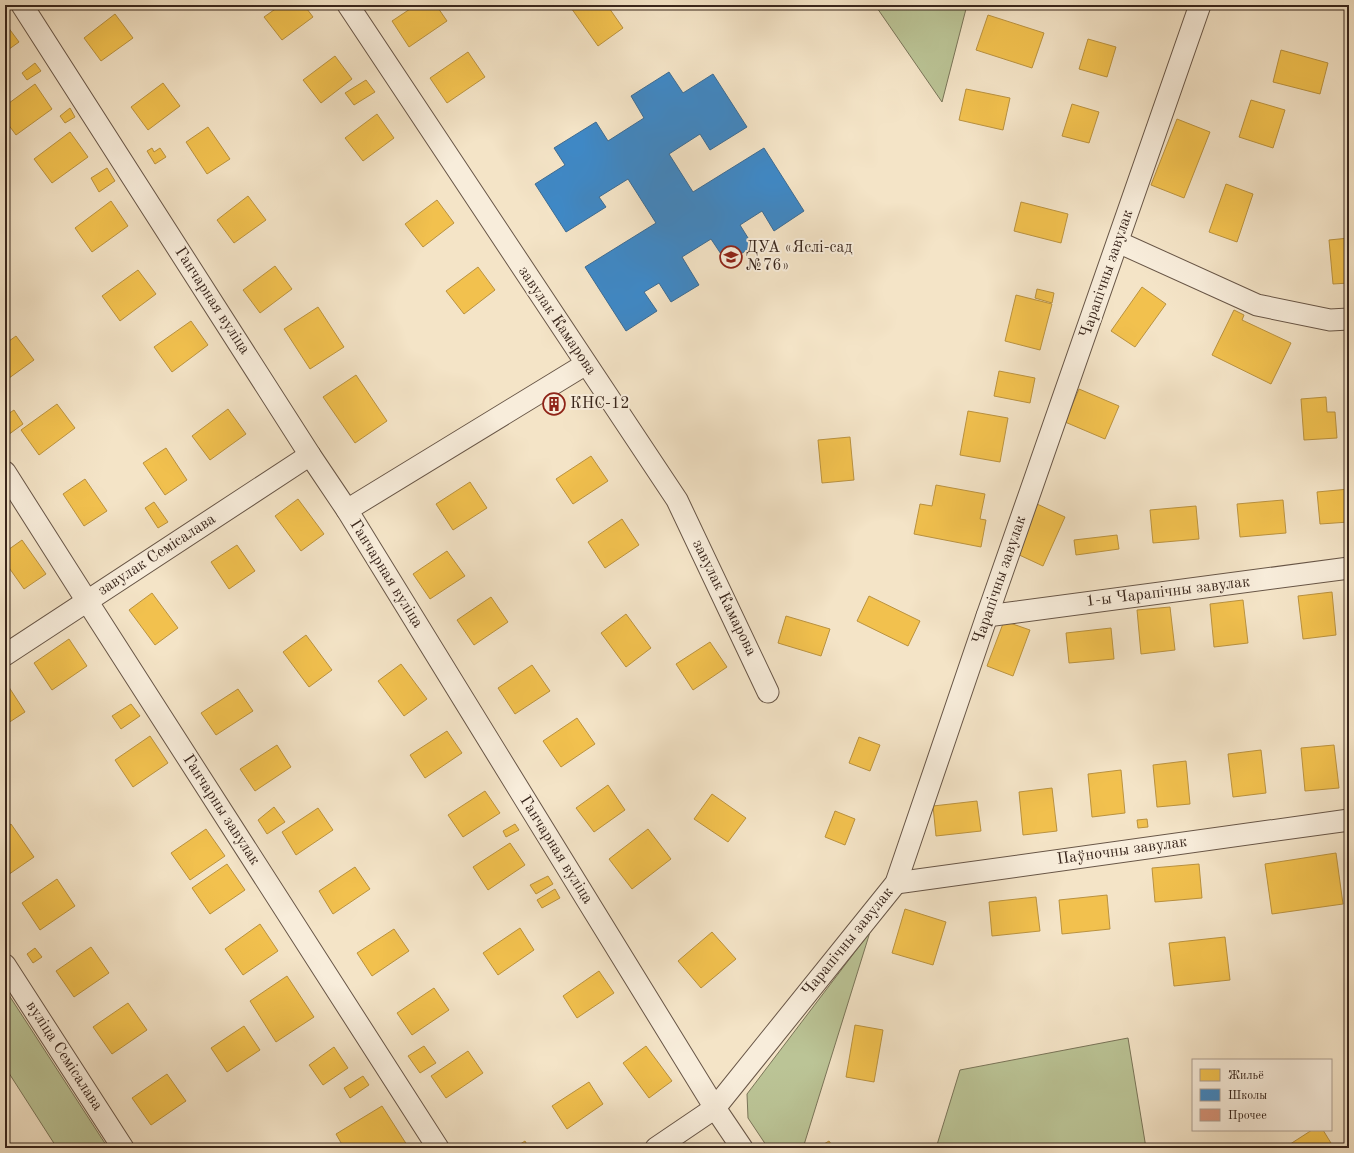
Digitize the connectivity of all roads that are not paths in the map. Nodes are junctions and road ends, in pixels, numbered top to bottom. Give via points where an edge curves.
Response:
1 (22, 5) edge
2 (348, 5) edge
3 (1200, 5) edge
4 (1118, 242) junction
5 (1349, 319) edge
6 (586, 364) junction
7 (310, 455) junction
8 (5, 472) edge
9 (347, 510) junction
10 (1349, 568) edge
11 (87, 601) junction
12 (987, 616) junction
13 (5, 655) edge
14 (768, 692) dead end
15 (1349, 820) edge
16 (896, 883) junction
17 (5, 964) edge
18 (715, 1108) junction
19 (123, 1148) edge
20 (438, 1148) edge
21 (656, 1148) edge
22 (742, 1148) edge

1 - 7 street, Ганчарная вуліца
2 - 6 street, завулак Камарова
3 - 4 street, Чарапічны завулак
4 - 5 street via 1257,305 1330,320
4 - 12 street, Чарапічны завулак
6 - 9 street
6 - 14 street, завулак Камарова via 677,500
7 - 9 street, Ганчарная вуліца
7 - 11 street, завулак Семісалава
8 - 11 street, Ганчарны завулак
9 - 18 street, Ганчарная вуліца
10 - 12 street, 1-ы Чарапічны завулак
11 - 13 street, завулак Семісалава
11 - 20 street, Ганчарны завулак
12 - 16 street, Чарапічны завулак
15 - 16 street, Паўночны завулак
16 - 18 street, Чарапічны завулак
17 - 19 street, вуліца Семісалава
18 - 21 street
18 - 22 street, Ганчарная вуліца

